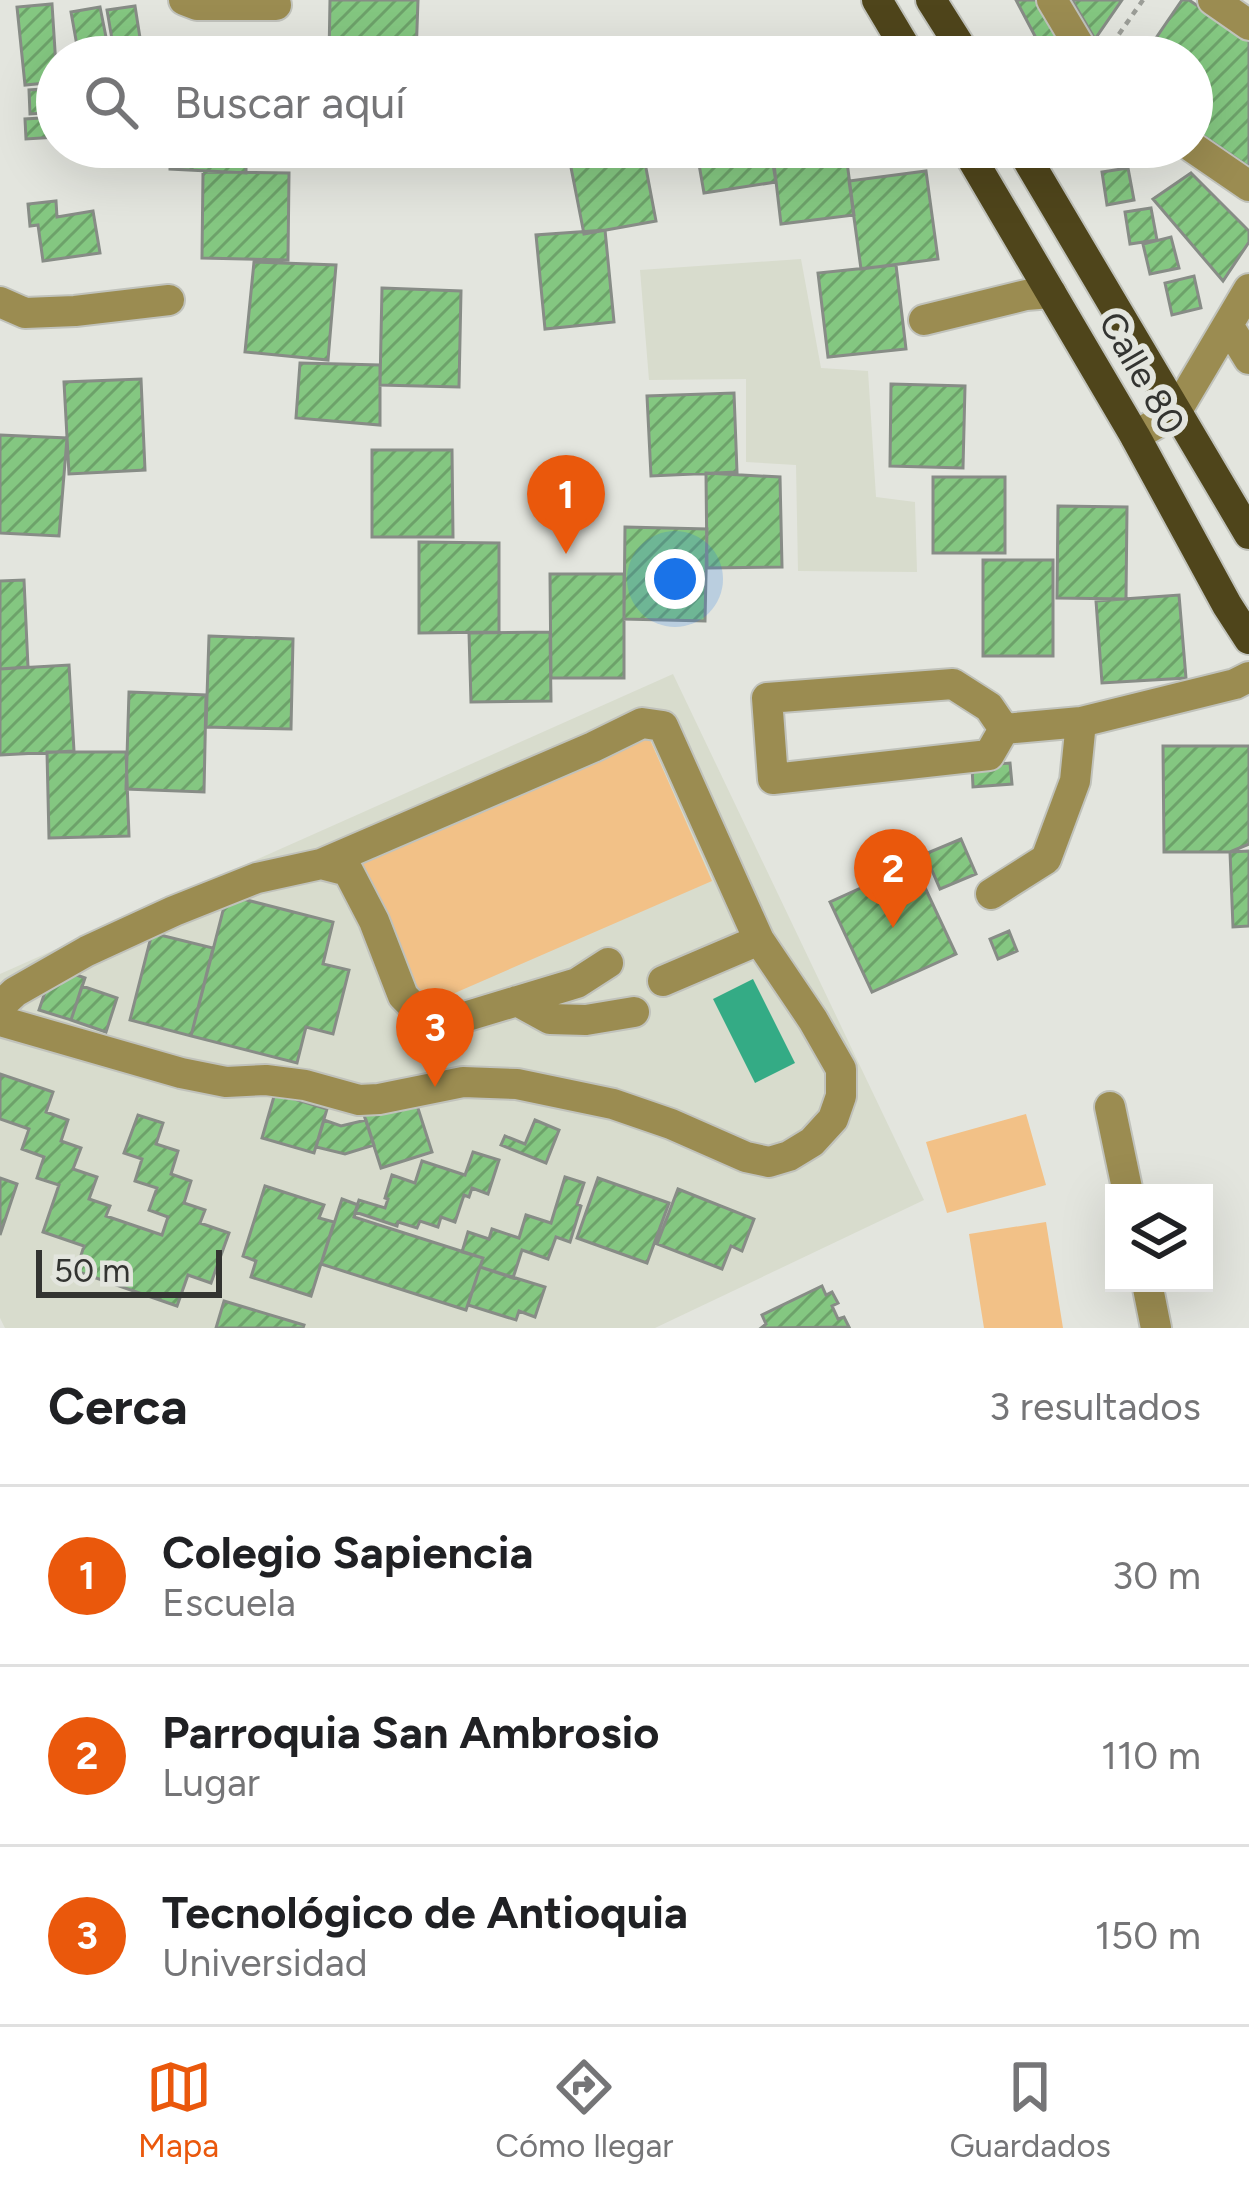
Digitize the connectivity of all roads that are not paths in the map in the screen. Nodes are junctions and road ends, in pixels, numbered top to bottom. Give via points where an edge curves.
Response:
1 (184, 0) edge
2 (931, 0) edge
3 (1052, 0) edge
4 (1213, 0) edge
5 (877, 3) edge
6 (277, 5) dead end
7 (1249, 26) edge
8 (898, 36) edge
9 (954, 36) edge
10 (1073, 36) edge
11 (1213, 161) edge
12 (977, 168) edge
13 (1032, 168) edge
14 (1249, 186) edge
15 (1051, 293) junction
16 (169, 300) dead end
17 (0, 302) edge
18 (1242, 306) edge
19 (924, 320) dead end
20 (1249, 359) edge
21 (1176, 412) junction
22 (1135, 436) junction
23 (1249, 534) edge
24 (1249, 639) edge
25 (1249, 677) edge
26 (1081, 722) junction
27 (1004, 729) junction
28 (321, 864) junction
29 (991, 893) dead end
30 (759, 940) junction
31 (608, 964) dead end
32 (663, 981) dead end
33 (517, 1001) junction
34 (0, 1006) edge
35 (634, 1012) dead end
36 (0, 1021) edge
37 (1110, 1107) dead end
38 (1126, 1184) edge
39 (1149, 1292) edge
40 (1156, 1328) edge

1 - 6 street
2 - 9 main road
3 - 10 street
4 - 7 street
5 - 8 main road
11 - 14 street
12 - 15 main road, Calle 80
13 - 21 main road, Calle 80
15 - 19 street
15 - 22 main road, Calle 80
16 - 17 street via 25,313
18 - 20 street
18 - 21 street
21 - 22 street
21 - 23 main road, Calle 80
22 - 24 main road, Calle 80
25 - 26 street
26 - 27 street
26 - 29 street via 1075,781 1046,859
27 - 27 street via 989,707 952,684 767,698 773,779 989,755
28 - 30 street via 642,723 663,726
28 - 33 street via 348,871 403,996 421,1014 451,1021
28 - 34 street via 174,910 87,951
30 - 32 street
30 - 36 street via 841,1069 833,1119 812,1142 769,1162 572,1094 463,1082 359,1100 305,1085 182,1073
31 - 33 street
33 - 35 street via 550,1019
37 - 38 street
39 - 40 street

